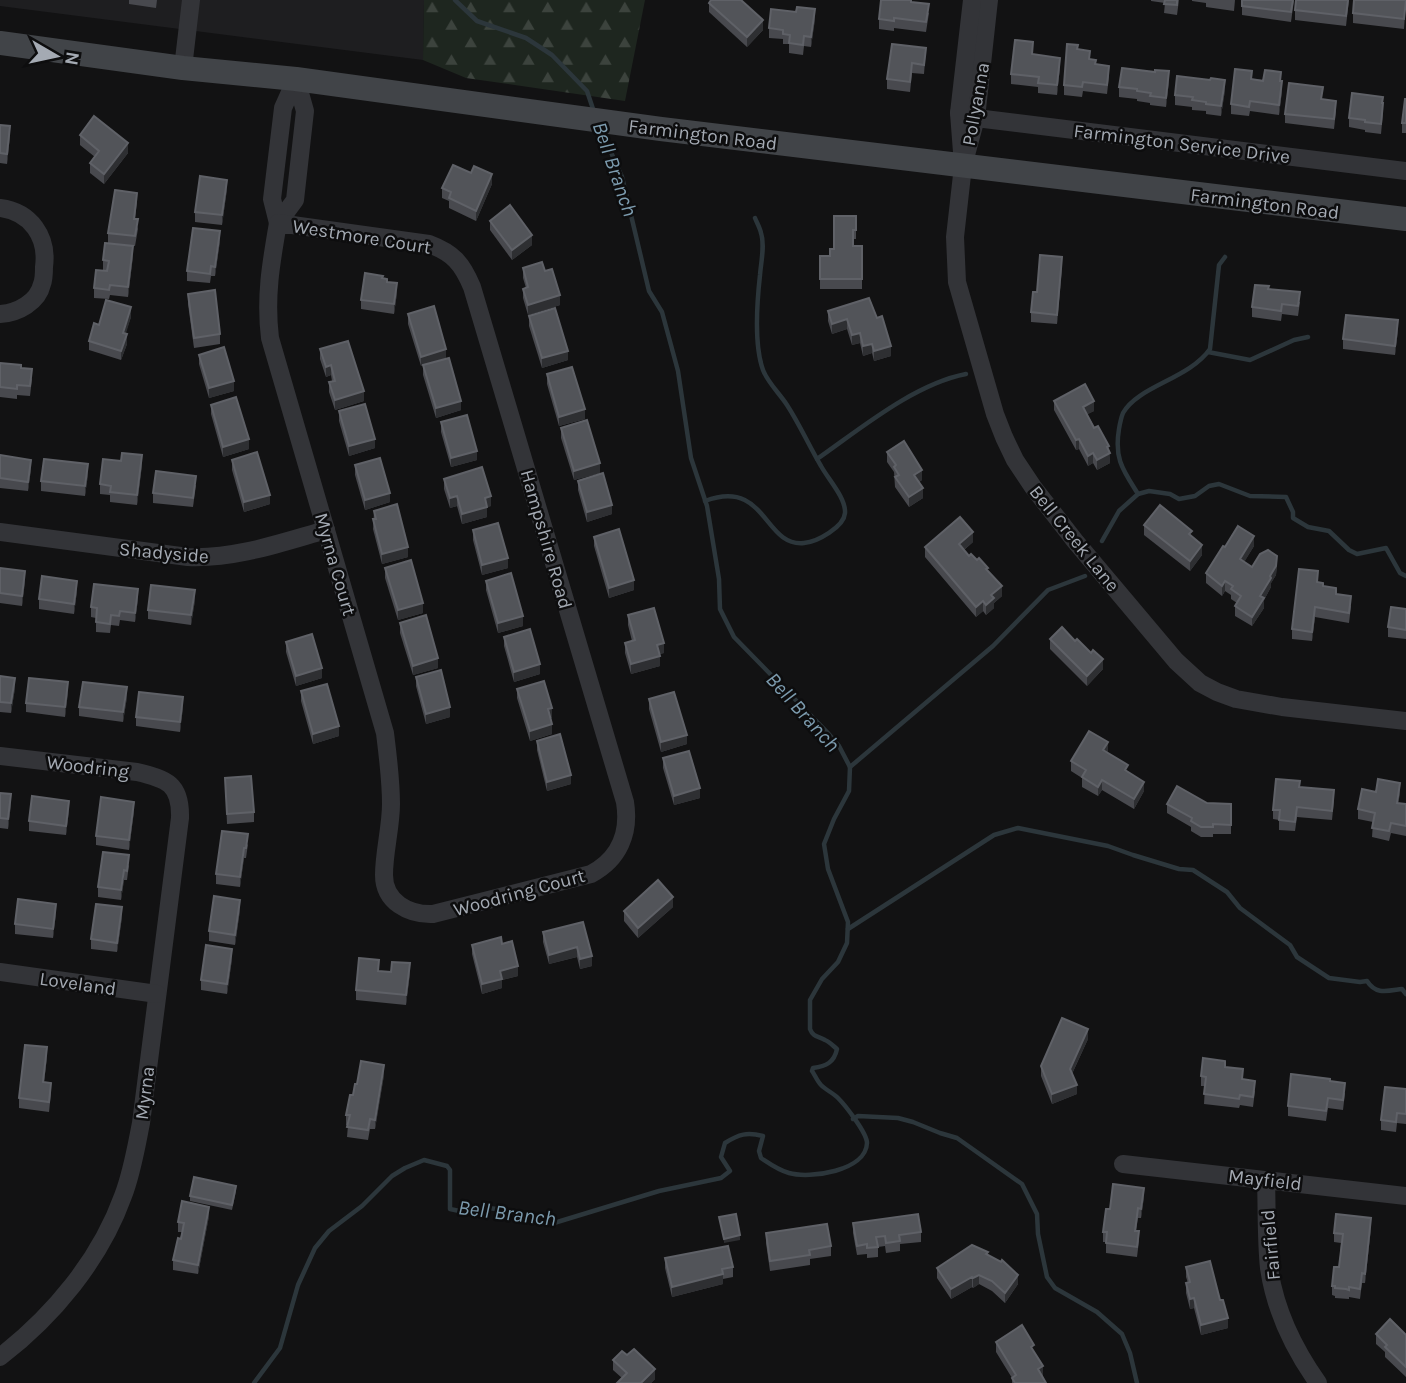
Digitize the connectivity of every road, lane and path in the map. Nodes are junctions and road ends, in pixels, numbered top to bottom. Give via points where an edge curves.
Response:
1 (191, 0) edge
2 (972, 0) edge
3 (989, 0) edge
4 (0, 43) edge
5 (183, 68) junction
6 (296, 79) junction
7 (967, 115) junction
8 (963, 166) junction
9 (1406, 171) edge
10 (0, 208) edge
11 (1406, 219) edge
12 (278, 223) junction
13 (0, 314) edge
14 (483, 323) joint
15 (326, 530) junction
16 (0, 532) edge
17 (1406, 721) edge
18 (611, 755) joint
19 (0, 756) edge
20 (172, 787) joint
21 (398, 904) joint
22 (0, 972) edge
23 (157, 994) junction
24 (1123, 1164) dead end
25 (1266, 1180) junction
26 (1406, 1196) edge
27 (0, 1357) edge
28 (1318, 1383) edge

1 - 5 street
2 - 7 street, Pollyanna
3 - 7 street, Pollyanna
4 - 5 main road, Farmington Road
5 - 6 main road, Farmington Road
6 - 8 main road, Farmington Road
6 - 12 street, Myrna Court via 283,108 272,199
7 - 8 street, Pollyanna
7 - 9 street, Farmington Service Drive
8 - 11 main road, Farmington Road
8 - 17 street, Bell Creek Lane via 955,237 957,282 995,414 1015,460 1075,541 1200,683 1236,699
10 - 13 street via 13,209 26,218 43,241 46,256 42,286 35,298 17,312
12 - 14 street, Westmore Court via 441,248 466,271
12 - 15 street, Myrna Court via 267,299 270,338
14 - 18 street, Hampshire Road
15 - 16 street, Shadyside via 238,554 205,558
15 - 21 street, Myrna Court via 385,733 391,803 384,874 387,890
18 - 21 street, Woodring Court via 625,802 626,828 620,847 599,869 433,914 414,913
19 - 20 street, Woodring via 137,772
20 - 23 street, Myrna via 181,802 180,818
22 - 23 street, Loveland
23 - 27 street, Myrna via 141,1123 124,1196 110,1228 78,1277 41,1322
24 - 25 street, Mayfield
25 - 26 street, Mayfield
25 - 28 street, Fairfield via 1268,1252 1277,1303

